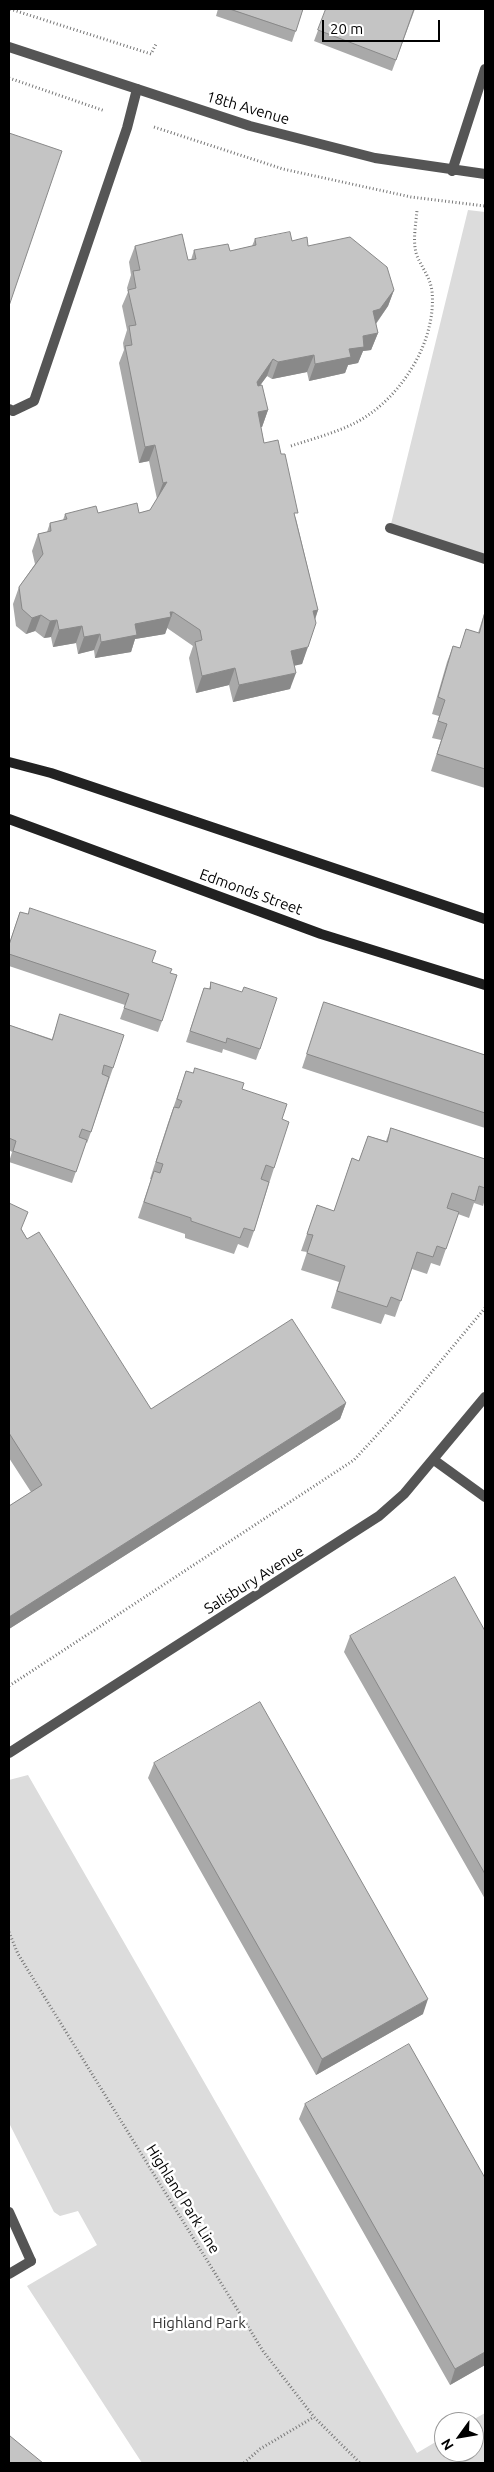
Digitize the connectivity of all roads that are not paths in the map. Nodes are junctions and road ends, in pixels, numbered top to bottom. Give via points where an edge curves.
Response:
1 (9, 47) edge
2 (485, 69) edge
3 (137, 89) junction
4 (452, 170) junction
5 (485, 174) edge
6 (9, 409) edge
7 (390, 528) dead end
8 (485, 558) edge
9 (9, 762) edge
10 (9, 819) edge
11 (485, 919) edge
12 (485, 986) edge
13 (485, 1397) edge
14 (434, 1460) junction
15 (485, 1497) edge
16 (9, 1753) edge
17 (9, 2212) edge
18 (9, 2274) edge

1 - 3 street, 18th Avenue
2 - 4 street
3 - 4 street, 18th Avenue via 269,131 374,158
3 - 6 street via 127,128 34,402 13,411
4 - 5 street, 18th Avenue
7 - 8 street
9 - 11 street via 61,776
10 - 12 street, Edmonds Street via 321,934
13 - 14 street, Salisbury Avenue
14 - 15 street
14 - 16 street, Salisbury Avenue via 404,1494 346,1539
17 - 18 street via 32,2261

